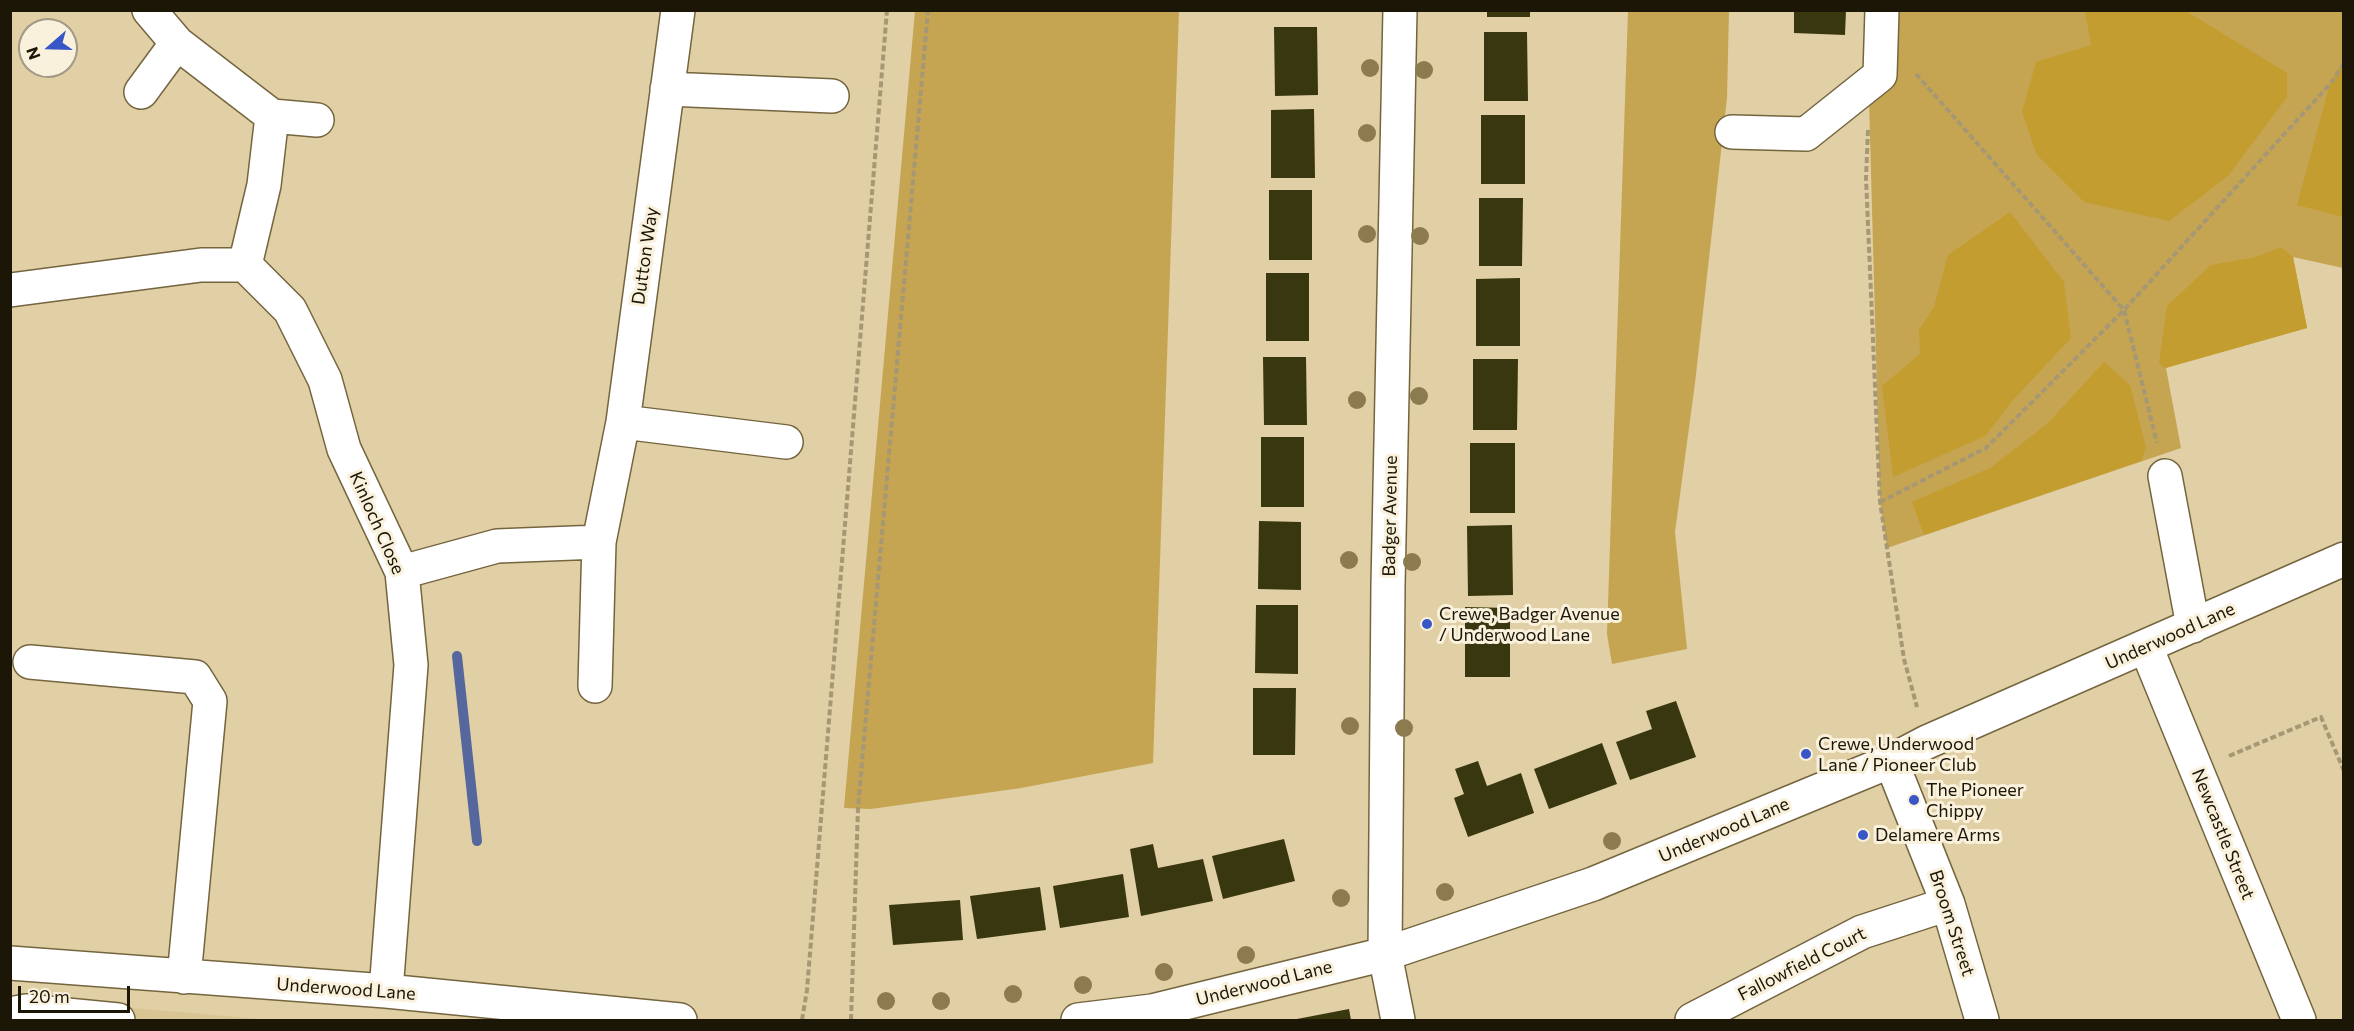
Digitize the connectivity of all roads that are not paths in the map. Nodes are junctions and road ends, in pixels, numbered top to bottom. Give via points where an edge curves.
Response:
1 (149, 10) edge
2 (678, 10) edge
3 (1400, 10) edge
4 (1882, 10) edge
5 (177, 43) junction
6 (667, 89) junction
7 (141, 92) dead end
8 (832, 96) dead end
9 (272, 116) junction
10 (317, 120) dead end
11 (1732, 132) dead end
12 (245, 265) junction
13 (10, 290) edge
14 (623, 422) junction
15 (786, 442) dead end
16 (2165, 476) road end
17 (599, 542) junction
18 (2343, 559) edge
19 (402, 572) junction
20 (2193, 626) junction
21 (2146, 646) junction
22 (30, 662) dead end
23 (595, 686) dead end
24 (1891, 760) junction
25 (1948, 904) junction
26 (1385, 954) junction
27 (10, 963) edge
28 (184, 977) junction
29 (386, 991) junction
30 (10, 1014) edge
31 (591, 1016) edge
32 (118, 1020) edge
33 (680, 1020) edge
34 (1078, 1020) edge
35 (1398, 1020) edge
36 (1692, 1020) edge
37 (1982, 1020) edge
38 (2299, 1020) edge

1 - 5 street
2 - 6 street, Dutton Way
3 - 26 street, Badger Avenue
4 - 11 street via 1880,61 1806,134
5 - 7 street
5 - 9 street
6 - 8 street
6 - 14 street, Dutton Way
9 - 10 street
9 - 12 street via 264,185
12 - 13 street via 201,265
12 - 19 street, Kinloch Close via 290,310 325,380 344,449
14 - 15 street
14 - 17 street, Dutton Way
16 - 20 street
17 - 19 street via 497,546
17 - 23 street, Dutton Way
18 - 20 street, Underwood Lane
19 - 29 street, Kinloch Close via 411,665
20 - 21 street, Underwood Lane
21 - 24 street, Underwood Lane
21 - 38 street, Newcastle Street
22 - 28 street via 195,676 210,701
24 - 25 street, Broom Street
24 - 26 street, Underwood Lane via 1593,884
25 - 36 street, Fallowfield Court via 1862,932
25 - 37 street, Broom Street
26 - 34 street, Underwood Lane via 1152,1011
26 - 35 street, Badger Avenue
27 - 28 street, Underwood Lane
28 - 29 street, Underwood Lane
29 - 31 street, Underwood Lane
30 - 32 street via 26,1011
31 - 33 street, Underwood Lane

